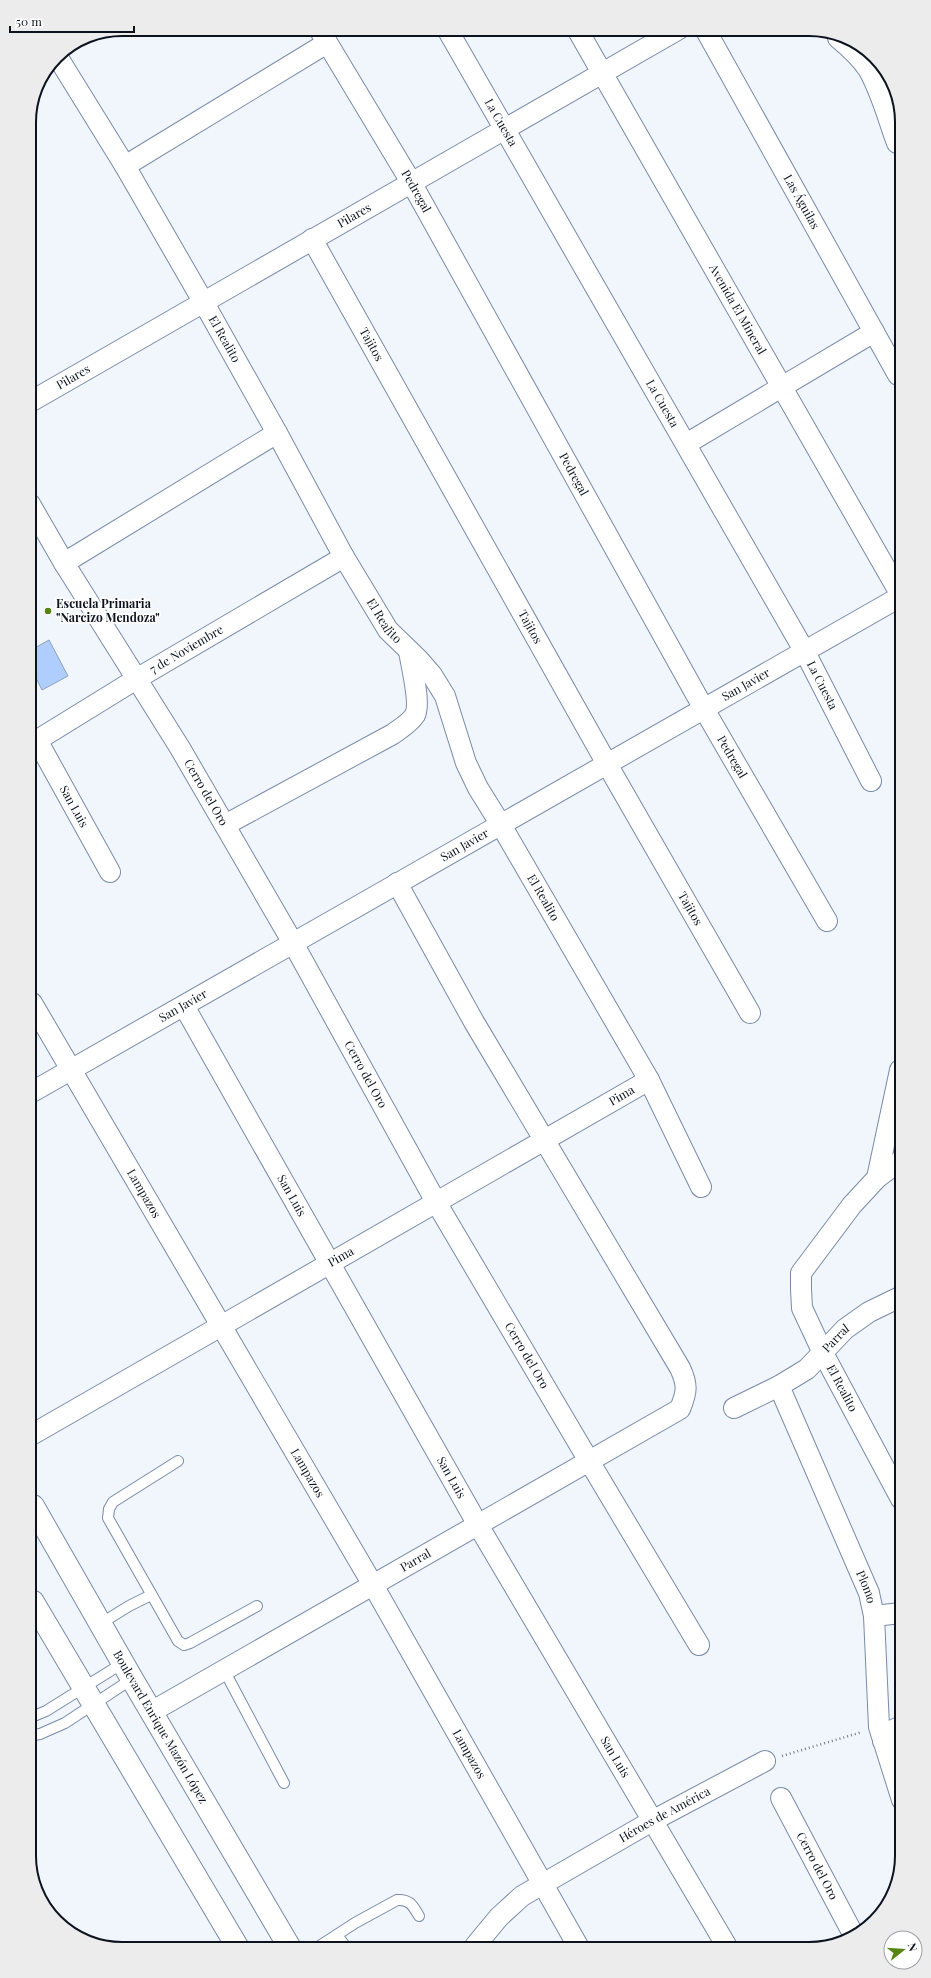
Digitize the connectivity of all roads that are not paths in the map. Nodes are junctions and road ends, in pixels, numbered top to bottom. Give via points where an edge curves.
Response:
1 (323, 36) edge
2 (451, 36) edge
3 (581, 36) edge
4 (666, 36) edge
5 (709, 36) edge
6 (846, 45) edge
7 (60, 62) edge
8 (602, 72) junction
9 (506, 129) junction
10 (895, 138) edge
11 (125, 166) junction
12 (411, 182) junction
13 (312, 239) junction
14 (204, 303) junction
15 (874, 332) junction
16 (895, 370) edge
17 (782, 388) junction
18 (36, 399) edge
19 (277, 433) junction
20 (686, 444) junction
21 (36, 514) edge
22 (344, 557) junction
23 (64, 563) junction
24 (895, 585) edge
25 (895, 600) edge
26 (409, 651) junction
27 (804, 652) junction
28 (138, 678) junction
29 (704, 709) junction
30 (36, 741) edge
31 (36, 745) edge
32 (607, 764) junction
33 (871, 781) dead end
34 (225, 825) junction
35 (501, 825) junction
36 (110, 872) dead end
37 (397, 884) junction
38 (827, 921) dead end
39 (293, 943) junction
40 (184, 1006) junction
41 (36, 1010) edge
42 (750, 1013) dead end
43 (70, 1070) junction
44 (649, 1080) junction
45 (36, 1090) edge
46 (895, 1093) edge
47 (545, 1141) junction
48 (895, 1165) edge
49 (877, 1178) junction
50 (701, 1187) dead end
51 (436, 1202) junction
52 (331, 1265) junction
53 (895, 1299) edge
54 (222, 1326) junction
55 (823, 1353) junction
56 (779, 1386) junction
57 (734, 1408) dead end
58 (36, 1432) edge
59 (589, 1461) junction
60 (178, 1462) dead end
61 (895, 1488) edge
62 (36, 1511) edge
63 (478, 1525) junction
64 (373, 1585) junction
65 (151, 1595) junction
66 (257, 1606) dead end
67 (36, 1607) edge
68 (895, 1614) edge
69 (874, 1616) junction
70 (100, 1624) junction
71 (699, 1645) dead end
72 (224, 1670) junction
73 (127, 1671) junction
74 (88, 1695) junction
75 (151, 1712) junction
76 (36, 1715) edge
77 (895, 1729) edge
78 (36, 1734) edge
79 (881, 1734) junction
80 (765, 1761) road end
81 (895, 1778) edge
82 (284, 1783) dead end
83 (781, 1798) dead end
84 (652, 1822) junction
85 (541, 1884) junction
86 (419, 1916) dead end
87 (851, 1930) edge
88 (337, 1935) junction
89 (234, 1942) edge
90 (286, 1942) edge
91 (326, 1942) edge
92 (342, 1942) edge
93 (478, 1942) edge
94 (576, 1942) edge
95 (724, 1942) edge

1 - 11 street
1 - 12 street, Pedregal
2 - 9 street, La Cuesta
3 - 8 street, Avenida El Mineral
4 - 8 street, Pilares
5 - 15 street, Las Águilas
6 - 10 street via 859,56 876,84
7 - 11 street, El Realito
8 - 9 street, Pilares
8 - 17 street, Avenida El Mineral
9 - 12 street, Pilares
9 - 20 street, La Cuesta
11 - 14 street, El Realito
12 - 13 street, Pilares
12 - 29 street, Pedregal
13 - 14 street, Pilares
13 - 32 street, Tajitos
14 - 18 street, Pilares
14 - 19 street, El Realito
15 - 16 street, Las Águilas
15 - 17 street
17 - 20 street
17 - 24 street, Avenida El Mineral
19 - 22 street, El Realito
19 - 23 street
20 - 27 street, La Cuesta
21 - 23 street, Cerro del Oro
22 - 26 street, El Realito via 388,630
22 - 28 street, 7 de Noviembre
23 - 28 street, Cerro del Oro
25 - 27 street, San Javier
26 - 34 street via 417,702 416,714 408,722 394,734
26 - 35 street, El Realito via 432,675 445,696 466,763
27 - 29 street, San Javier
27 - 33 street, La Cuesta
28 - 30 street, 7 de Noviembre
28 - 34 street, Cerro del Oro
29 - 32 street, San Javier
29 - 38 street, Pedregal
31 - 36 street, San Luis
32 - 35 street, San Javier
32 - 42 street, Tajitos
34 - 39 street, Cerro del Oro
35 - 37 street, San Javier
35 - 44 street, El Realito
37 - 39 street, San Javier
37 - 47 street via 474,1022
39 - 40 street, San Javier
39 - 51 street, Cerro del Oro
40 - 43 street, San Javier
40 - 52 street, San Luis
41 - 43 street, Lampazos
43 - 45 street, San Javier
43 - 54 street, Lampazos
44 - 47 street, Pima
44 - 50 street, El Realito
46 - 49 street
47 - 51 street, Pima
47 - 59 street, Parral via 686,1380 686,1396 680,1409
48 - 49 street
49 - 55 street, El Realito via 852,1205 801,1273 802,1308
51 - 52 street, Pima
51 - 59 street, Cerro del Oro
52 - 54 street, Pima
52 - 63 street, San Luis
53 - 55 street, Parral via 869,1312 845,1329
54 - 58 street, Pima
54 - 64 street, Lampazos
55 - 56 street, Parral via 807,1369
55 - 61 street, El Realito
56 - 57 street, Parral
56 - 69 street, Plomo via 866,1586
59 - 63 street, Parral
59 - 71 street, Cerro del Oro
60 - 65 lane via 113,1502 109,1509 108,1518
62 - 70 main road, Boulevard Enrique Mazón López
63 - 64 street, Parral
63 - 84 street, San Luis
64 - 72 street, Parral
64 - 85 street, Lampazos
65 - 66 lane via 178,1641 184,1645
65 - 70 lane
67 - 74 main road
68 - 69 street
69 - 79 street, Plomo
70 - 73 main road, Boulevard Enrique Mazón López
72 - 75 street, Parral
72 - 82 lane
73 - 74 lane
73 - 74 lane
73 - 75 main road, Boulevard Enrique Mazón López
74 - 76 lane
74 - 78 lane via 65,1723
74 - 89 main road
75 - 90 main road, Boulevard Enrique Mazón López
77 - 79 street
79 - 81 street, Plomo
80 - 84 street, Héroes de América
83 - 87 street, Cerro del Oro
84 - 85 street, Héroes de América
84 - 95 street, San Luis
85 - 93 street, Héroes de América via 510,1905
85 - 94 street, Lampazos
86 - 88 lane via 411,1903 397,1900
88 - 91 lane
88 - 92 lane

